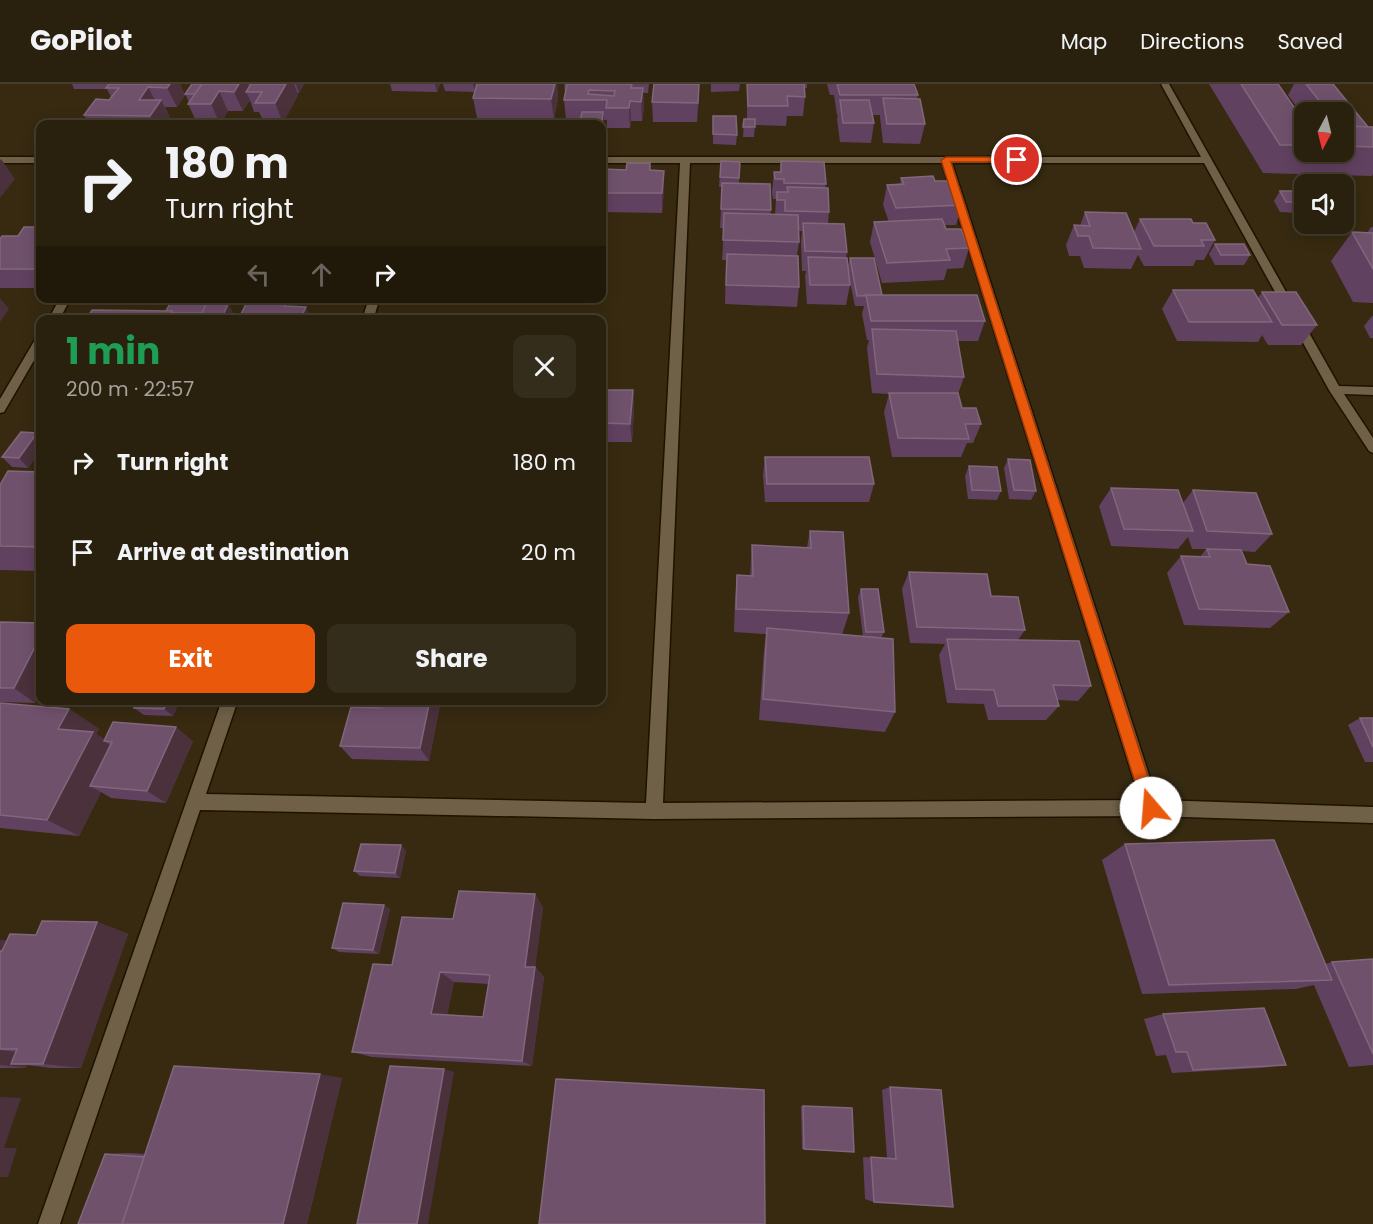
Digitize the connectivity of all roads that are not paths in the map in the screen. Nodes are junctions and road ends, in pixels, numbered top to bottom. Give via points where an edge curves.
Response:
1 (1166, 84) edge
2 (0, 160) edge
3 (36, 160) edge
4 (606, 160) edge
5 (685, 160) junction
6 (946, 160) junction
7 (1206, 160) junction
8 (36, 348) edge
9 (1335, 390) junction
10 (1373, 391) edge
11 (0, 409) edge
12 (1373, 448) edge
13 (228, 705) edge
14 (194, 802) junction
15 (1151, 808) junction
16 (654, 811) junction
17 (1373, 815) edge
18 (49, 1224) edge

1 - 7 street
2 - 3 street
4 - 5 street
5 - 6 street
5 - 16 street
6 - 7 street
6 - 15 street
7 - 9 street
8 - 11 street
9 - 10 street
9 - 12 street
13 - 14 street
14 - 16 street
14 - 18 street
15 - 16 street
15 - 17 street

